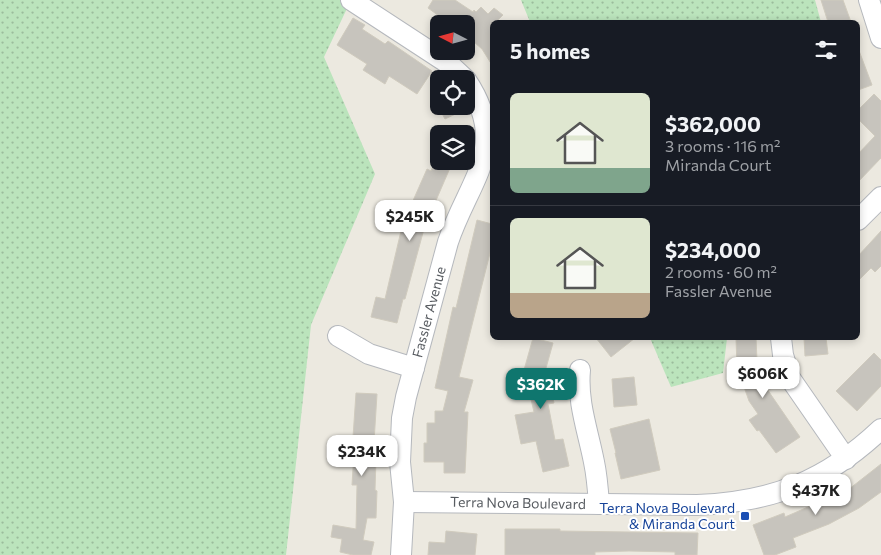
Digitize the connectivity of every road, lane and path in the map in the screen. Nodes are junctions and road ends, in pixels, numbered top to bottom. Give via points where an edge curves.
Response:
1 (352, 0) edge
2 (869, 0) edge
3 (881, 38) edge
4 (456, 70) edge
5 (475, 93) edge
6 (881, 197) edge
7 (860, 218) edge
8 (338, 336) dead end
9 (781, 340) edge
10 (414, 368) junction
11 (580, 370) dead end
12 (881, 429) edge
13 (846, 459) junction
14 (404, 502) junction
15 (599, 504) junction
16 (400, 555) edge

1 - 4 street, Fassler Avenue
2 - 3 street
5 - 10 street, Fassler Avenue via 485,118 487,139 483,162 455,221
6 - 7 street
8 - 10 street via 369,354
9 - 13 street via 790,378
10 - 14 street, Fassler Avenue via 400,440
11 - 15 street via 581,409 594,463
12 - 13 street, Terra Nova Boulevard
13 - 15 street, Terra Nova Boulevard via 800,484 748,500 697,505
14 - 15 street, Terra Nova Boulevard
14 - 16 street, Fassler Avenue

